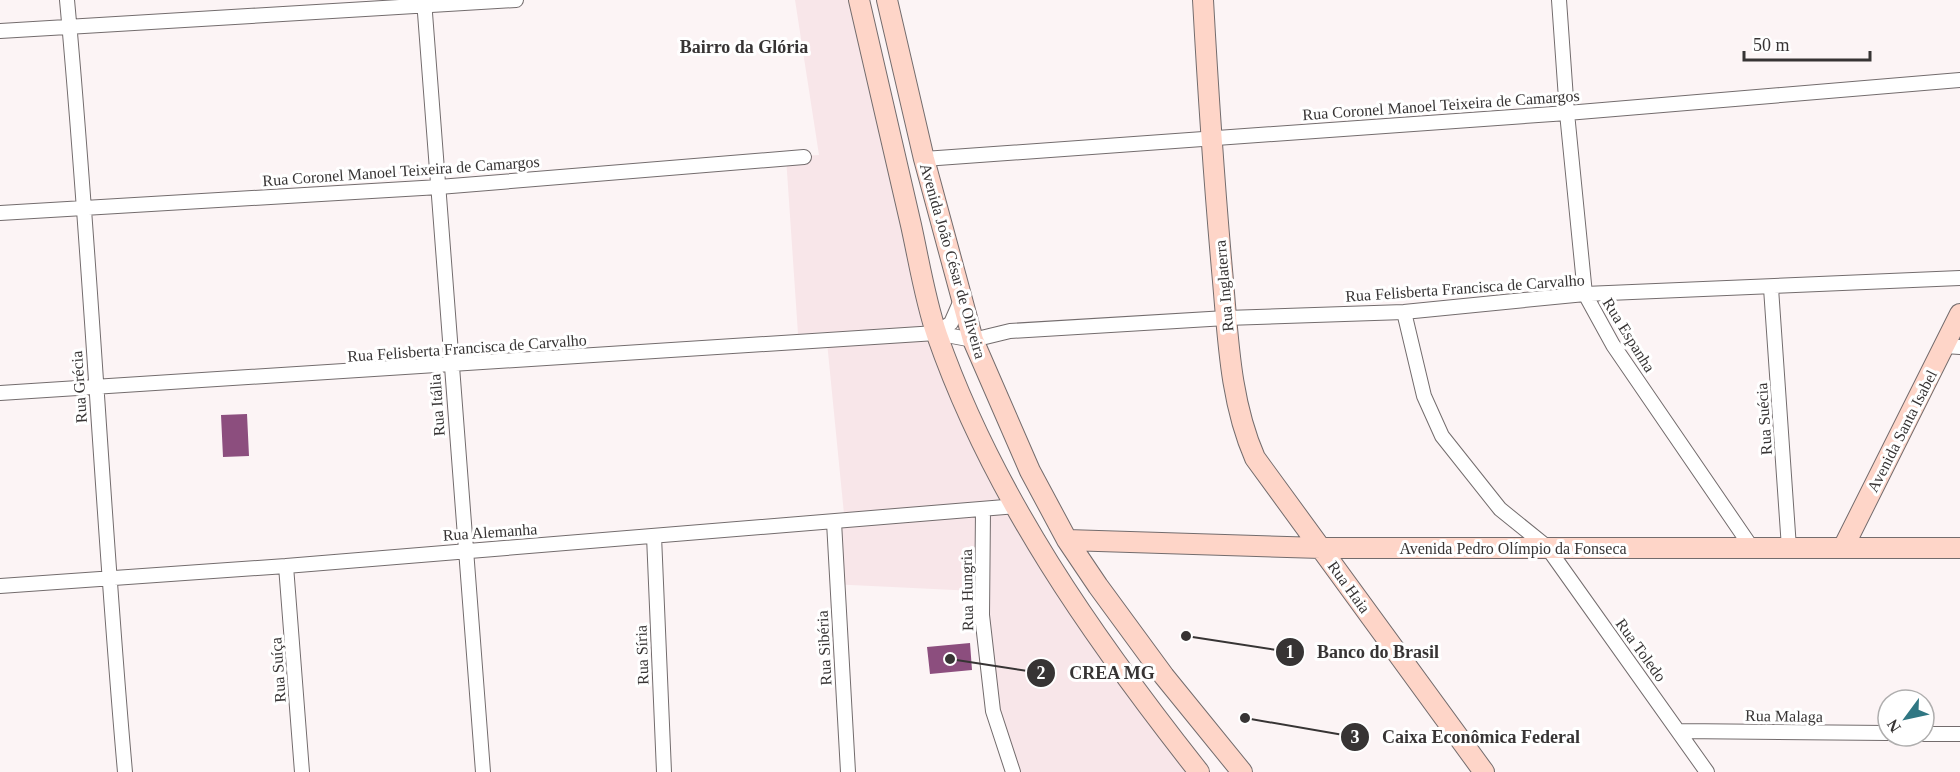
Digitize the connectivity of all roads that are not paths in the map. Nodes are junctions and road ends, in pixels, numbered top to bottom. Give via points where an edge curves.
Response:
1 (67, 0) edge
2 (516, 0) edge
3 (859, 0) edge
4 (887, 0) edge
5 (1203, 0) edge
6 (1559, 0) edge
7 (424, 3) edge
8 (70, 26) junction
9 (0, 31) edge
10 (1960, 80) edge
11 (1567, 113) junction
12 (1210, 139) junction
13 (804, 157) dead end
14 (924, 159) junction
15 (439, 187) junction
16 (85, 206) junction
17 (0, 213) edge
18 (1960, 278) edge
19 (1771, 288) junction
20 (1585, 294) junction
21 (962, 298) junction
22 (1404, 312) junction
23 (1960, 314) edge
24 (1226, 318) junction
25 (936, 333) junction
26 (973, 340) junction
27 (1953, 346) edge
28 (451, 366) junction
29 (96, 385) junction
30 (0, 393) edge
31 (1017, 506) junction
32 (983, 510) junction
33 (834, 522) junction
34 (654, 536) junction
35 (1067, 540) junction
36 (1321, 548) junction
37 (1547, 548) junction
38 (1752, 548) junction
39 (1789, 548) junction
40 (1844, 548) junction
41 (1960, 548) edge
42 (465, 550) junction
43 (286, 566) junction
44 (108, 578) junction
45 (0, 586) edge
46 (1679, 731) junction
47 (1876, 733) edge
48 (1936, 734) edge
49 (1960, 734) edge
50 (125, 772) edge
51 (302, 772) edge
52 (483, 772) edge
53 (664, 772) edge
54 (848, 772) edge
55 (1013, 772) edge
56 (1199, 772) edge
57 (1242, 772) edge
58 (1484, 772) edge
59 (1707, 772) edge

1 - 8 street, Rua Grécia
2 - 7 street
3 - 25 street, Avenida João César de Oliveira
4 - 14 street, Avenida João César de Oliveira
5 - 12 street, Rua Inglaterra
6 - 11 street, Rua Espanha
7 - 8 street
7 - 15 street, Rua Itália
8 - 9 street
8 - 16 street, Rua Grécia
10 - 11 street, Rua Coronel Manoel Teixeira de Camargos
11 - 12 street, Rua Coronel Manoel Teixeira de Camargos
11 - 20 street, Rua Espanha
12 - 14 street, Rua Coronel Manoel Teixeira de Camargos
12 - 24 street, Rua Inglaterra
13 - 15 street, Rua Coronel Manoel Teixeira de Camargos
14 - 21 street, Avenida João César de Oliveira
15 - 16 street, Rua Coronel Manoel Teixeira de Camargos
15 - 28 street, Rua Itália
16 - 17 street, Rua Coronel Manoel Teixeira de Camargos
16 - 29 street, Rua Grécia
18 - 19 street, Rua Felisberta Francisca de Carvalho
19 - 20 street, Rua Felisberta Francisca de Carvalho
19 - 39 street, Rua Suécia
20 - 22 street, Rua Felisberta Francisca de Carvalho
20 - 38 street, Rua Espanha via 1613,345
21 - 25 street via 951,323
21 - 26 street, Avenida João César de Oliveira
22 - 24 street, Rua Felisberta Francisca de Carvalho
22 - 37 street, Rua Toledo via 1424,396 1442,436 1500,509
23 - 27 street, Avenida Santa Isabel
24 - 26 street, Rua Felisberta Francisca de Carvalho via 1010,332
24 - 36 street, Rua Inglaterra via 1242,429 1256,458
25 - 26 street, Rua Felisberta Francisca de Carvalho
25 - 28 street, Rua Felisberta Francisca de Carvalho
25 - 31 street, Avenida João César de Oliveira via 967,415
26 - 35 street, Avenida João César de Oliveira via 1030,471
27 - 40 street, Avenida Santa Isabel
28 - 29 street, Rua Felisberta Francisca de Carvalho
28 - 42 street, Rua Itália
29 - 30 street, Rua Felisberta Francisca de Carvalho
29 - 44 street, Rua Grécia
31 - 32 street
31 - 56 street, Avenida João César de Oliveira via 1072,600 1136,693
32 - 33 street, Rua Alemanha
32 - 55 street, Rua Hungria via 982,615 993,711
33 - 34 street, Rua Alemanha
33 - 54 street, Rua Sibéria
34 - 42 street, Rua Alemanha
34 - 53 street, Rua Síria
35 - 36 street, Avenida Pedro Olímpio da Fonseca
35 - 57 street, Avenida João César de Oliveira via 1164,676
36 - 37 street, Avenida Pedro Olímpio da Fonseca
36 - 58 street, Rua Haia
37 - 38 street, Avenida Pedro Olímpio da Fonseca
37 - 46 street, Rua Toledo
38 - 39 street, Avenida Pedro Olímpio da Fonseca
39 - 40 street, Avenida Pedro Olímpio da Fonseca
40 - 41 street, Avenida Pedro Olímpio da Fonseca
42 - 43 street, Rua Alemanha
42 - 52 street, Rua Itália
43 - 44 street, Rua Alemanha
43 - 51 street, Rua Suíça
44 - 45 street, Rua Alemanha
44 - 50 street, Rua Grécia
46 - 47 street, Rua Malaga
46 - 59 street, Rua Toledo
48 - 49 street

